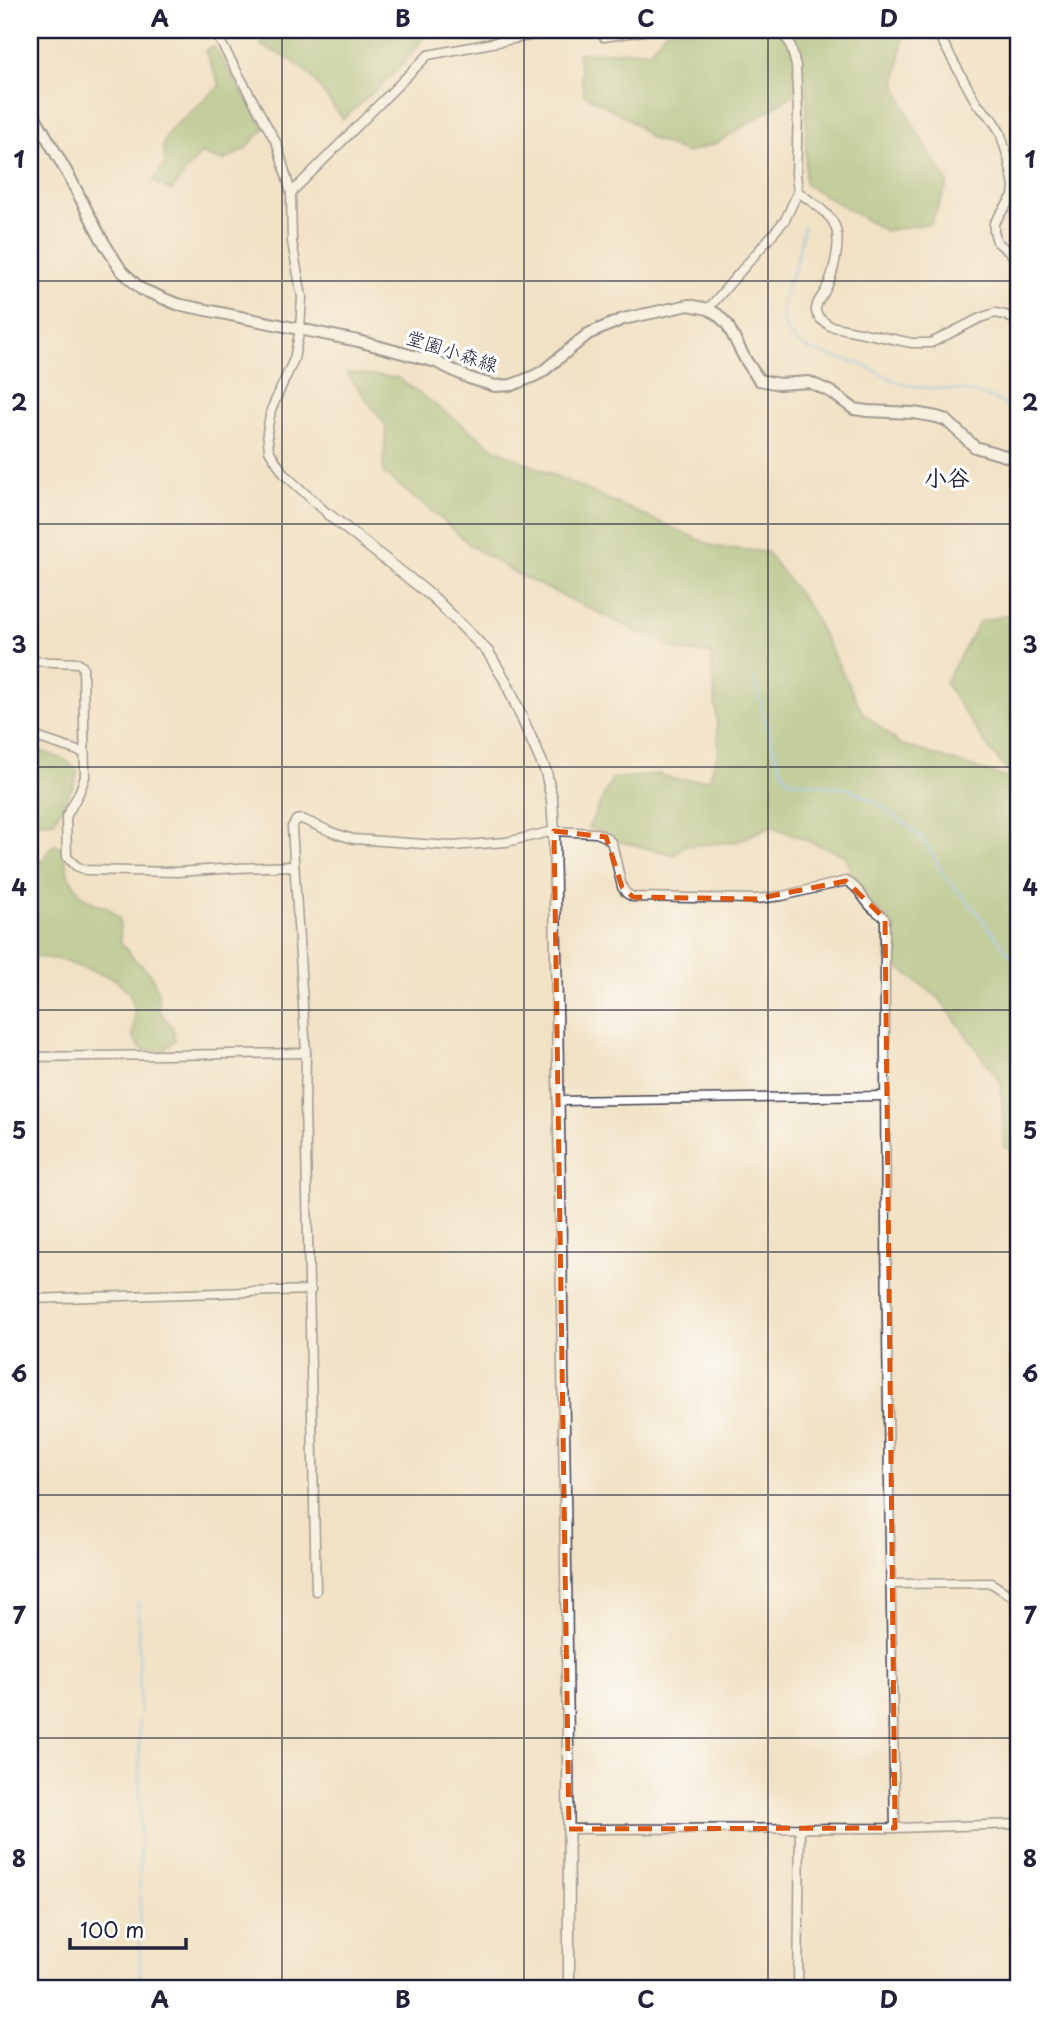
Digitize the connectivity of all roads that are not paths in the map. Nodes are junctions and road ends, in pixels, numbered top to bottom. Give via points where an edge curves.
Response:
1 (214, 30) edge
2 (561, 30) edge
3 (601, 30) edge
4 (649, 30) edge
5 (778, 30) edge
6 (936, 30) edge
7 (30, 108) edge
8 (1017, 184) edge
9 (798, 192) junction
10 (290, 193) junction
11 (1019, 260) edge
12 (708, 309) junction
13 (1019, 322) edge
14 (300, 329) junction
15 (1019, 460) edge
16 (328, 514) joint
17 (30, 661) edge
18 (30, 735) edge
19 (84, 753) junction
20 (554, 831) junction
21 (294, 866) junction
22 (306, 1053) junction
23 (30, 1057) edge
24 (884, 1096) junction
25 (558, 1101) junction
26 (311, 1290) junction
27 (30, 1299) edge
28 (890, 1584) junction
29 (316, 1591) dead end
30 (1018, 1599) edge
31 (1019, 1824) edge
32 (895, 1828) junction
33 (569, 1829) junction
34 (800, 1829) junction
35 (569, 1989) edge
36 (798, 1989) edge

1 - 10 street via 277,144
2 - 10 street via 428,55
3 - 4 street via 604,37
5 - 9 street via 790,43 796,66
6 - 8 street via 976,104 1000,132
7 - 14 main road, 堂園小森線 via 100,238 121,270 141,289 177,304
8 - 11 street via 994,223 994,231 997,242
9 - 12 street via 785,220
9 - 13 street via 835,226 834,272 816,306 816,314 830,326 931,343 995,313
10 - 14 street via 292,242 302,297
12 - 14 main road, 堂園小森線 via 689,305 623,319 588,334 542,372 512,385 495,386 436,362
12 - 15 main road via 727,324 759,380 809,382 854,409 937,417 975,447
14 - 16 street via 293,359 271,410 269,450 284,474
16 - 20 street via 434,598 488,652 546,772
17 - 19 street via 83,667
18 - 19 street
19 - 21 street via 85,777 66,817 67,857 76,866 177,872
20 - 21 street via 506,842 452,846 353,839 302,819 292,827
20 - 24 street via 606,837 612,843 622,887 633,897 757,899 846,881 853,884 885,919
20 - 25 street
21 - 22 street
22 - 23 street
22 - 26 street
24 - 25 street
24 - 28 street
25 - 33 street
26 - 27 street
26 - 29 street
28 - 30 street via 991,1583
28 - 32 street
31 - 32 street
32 - 34 street
33 - 34 street
33 - 35 street
34 - 36 street

